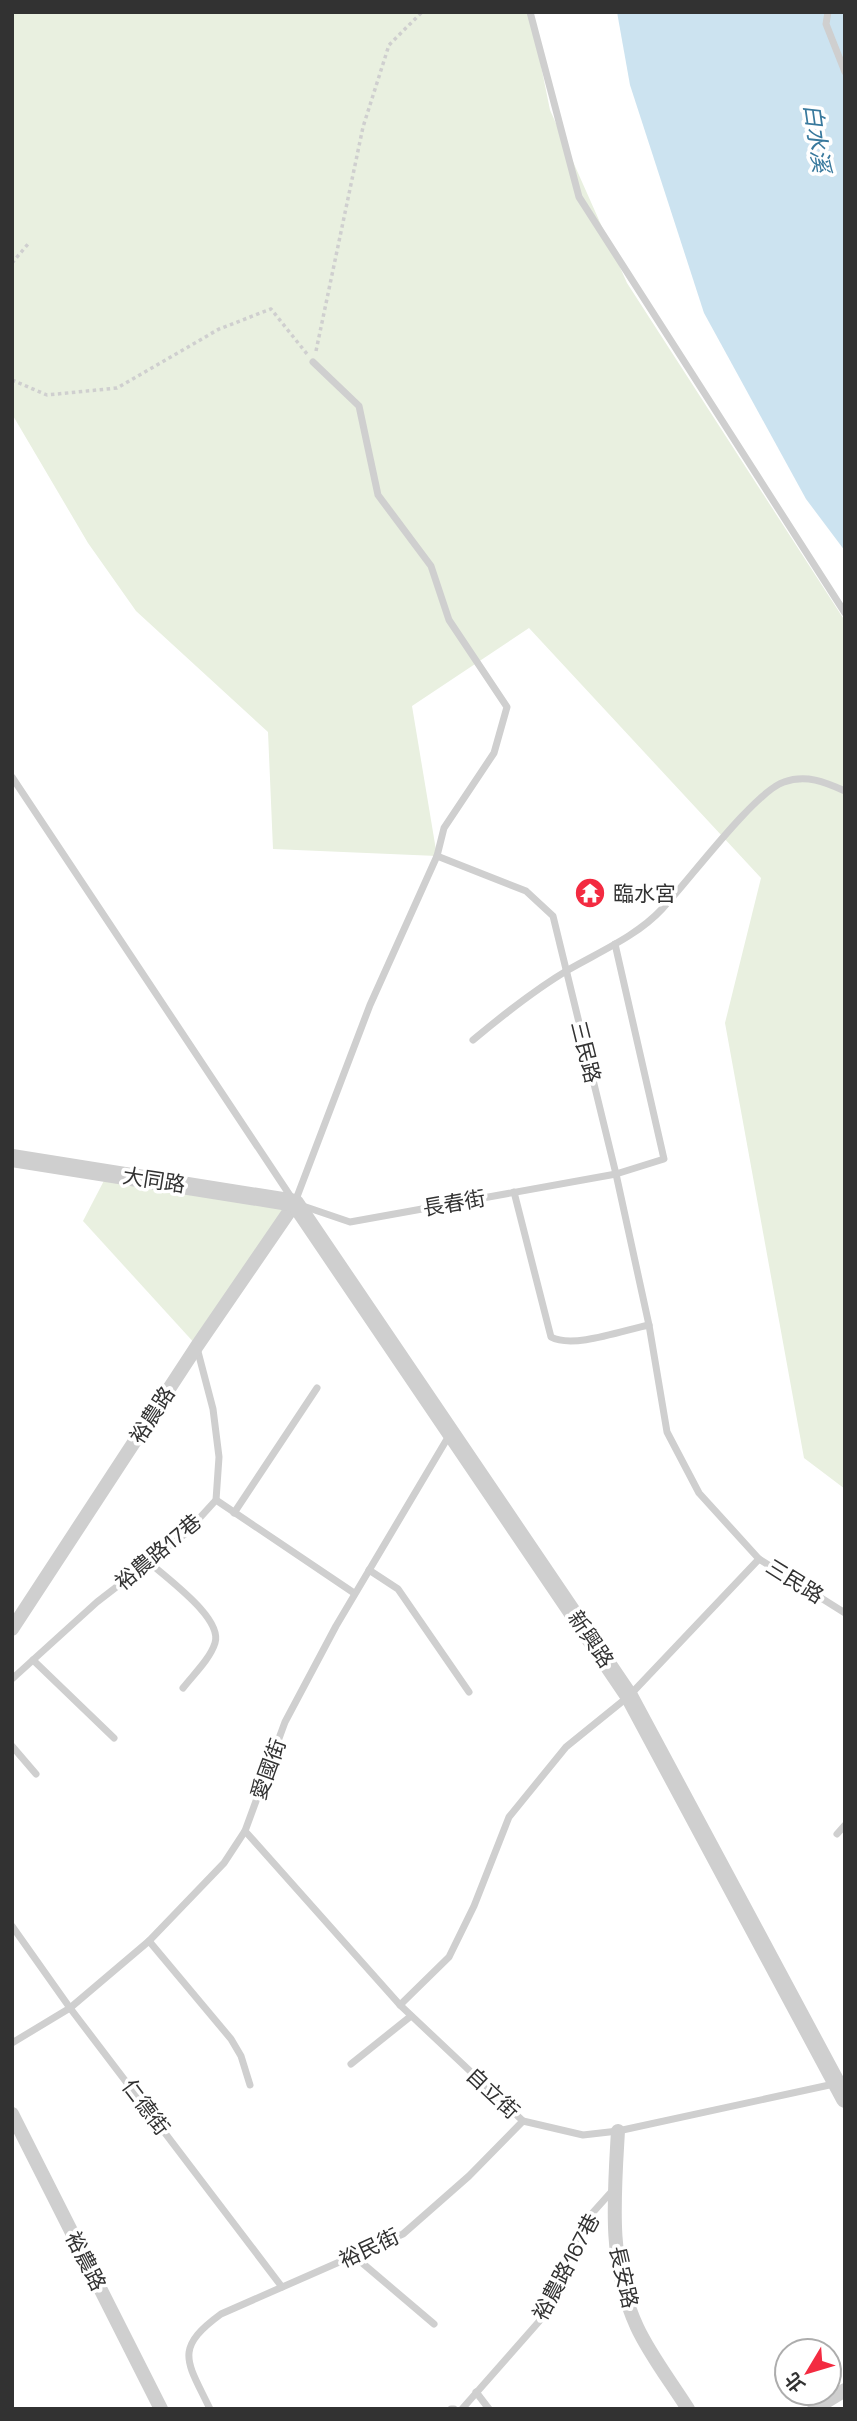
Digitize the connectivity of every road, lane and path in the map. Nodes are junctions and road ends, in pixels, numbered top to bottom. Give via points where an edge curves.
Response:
1 (422, 12) edge
2 (530, 12) edge
3 (828, 12) edge
4 (845, 72) edge
5 (27, 244) dead end
6 (12, 263) edge
7 (313, 362) junction
8 (12, 380) edge
9 (845, 612) edge
10 (12, 777) edge
11 (845, 791) edge
12 (437, 856) junction
13 (615, 944) junction
14 (566, 971) junction
15 (473, 1040) dead end
16 (12, 1158) edge
17 (616, 1174) junction
18 (514, 1192) junction
19 (295, 1203) junction
20 (649, 1325) junction
21 (197, 1346) junction
22 (317, 1388) dead end
23 (451, 1434) junction
24 (216, 1500) junction
25 (234, 1513) junction
26 (759, 1559) junction
27 (149, 1562) junction
28 (369, 1570) junction
29 (354, 1592) junction
30 (845, 1613) edge
31 (12, 1629) edge
32 (33, 1660) junction
33 (12, 1679) edge
34 (183, 1688) dead end
35 (469, 1692) dead end
36 (629, 1696) junction
37 (114, 1738) dead end
38 (12, 1746) edge
39 (36, 1774) dead end
40 (845, 1825) edge
41 (245, 1831) junction
42 (837, 1834) dead end
43 (12, 1926) edge
44 (149, 1941) junction
45 (400, 2005) junction
46 (70, 2008) junction
47 (411, 2016) junction
48 (12, 2043) edge
49 (351, 2064) dead end
50 (250, 2085) dead end
51 (841, 2092) edge
52 (12, 2114) edge
53 (523, 2121) junction
54 (618, 2131) junction
55 (614, 2189) junction
56 (354, 2256) junction
57 (282, 2287) junction
58 (433, 2324) dead end
59 (845, 2390) edge
60 (476, 2392) junction
61 (161, 2409) edge
62 (210, 2409) edge
63 (462, 2409) edge
64 (489, 2409) edge
65 (688, 2409) edge
66 (814, 2409) edge

1 - 7 path via 389,45 367,115
2 - 9 lane via 579,197
3 - 4 lane via 826,24
5 - 6 path
7 - 8 path via 271,309 219,328 117,388 47,396
7 - 12 lane via 359,406 378,495 431,566 449,620 507,707 494,753 443,828
10 - 19 lane
11 - 13 lane via 818,779 782,782 755,803 660,912
12 - 14 lane, 三民路 via 526,891 553,916
12 - 19 lane via 370,1005
13 - 14 lane
13 - 17 lane, 長春街 via 664,1159
14 - 15 lane
14 - 17 lane, 三民路
16 - 19 street, 大同路
17 - 18 lane, 長春街
17 - 20 lane, 三民路
18 - 19 lane, 長春街 via 350,1222
18 - 20 lane via 551,1337 576,1341
19 - 21 street, 裕農路
19 - 23 street, 新興路
20 - 26 lane, 三民路 via 667,1432 699,1493
21 - 24 lane, 裕農路17巷 via 219,1457
21 - 31 street, 裕農路
22 - 25 lane
23 - 28 lane, 愛國街
23 - 36 street, 新興路
24 - 25 lane
24 - 27 lane, 裕農路17巷 via 200,1520
25 - 29 lane
26 - 30 lane, 三民路
26 - 36 lane
27 - 32 lane, 裕農路17巷
27 - 34 lane via 211,1619 217,1633 214,1646
28 - 29 lane, 愛國街
28 - 35 lane via 398,1590
29 - 41 lane, 愛國街 via 285,1722
32 - 33 lane, 裕農路17巷
32 - 37 lane
36 - 45 lane via 566,1747 509,1817 449,1957
36 - 51 street, 新興路
38 - 39 lane
40 - 42 lane
41 - 44 lane, 愛國街 via 224,1863
41 - 45 lane, 自立街
43 - 46 lane, 仁德街
44 - 46 lane, 愛國街
44 - 50 lane via 231,2039
45 - 47 lane, 自立街
46 - 48 lane, 愛國街
46 - 57 lane, 仁德街
47 - 49 lane
47 - 53 lane, 自立街
51 - 54 lane, 自立街
52 - 61 street, 裕農路
53 - 54 lane, 自立街 via 583,2135
53 - 56 lane, 裕民街 via 403,2235
54 - 55 street, 長安路
55 - 60 lane, 裕農路167巷 via 587,2220 542,2317
55 - 65 street, 長安路 via 617,2265 637,2327
56 - 57 lane, 裕民街
56 - 58 lane
57 - 62 lane, 裕民街 via 221,2314 191,2339 188,2351 193,2373
59 - 66 street
60 - 63 lane, 裕農路167巷
60 - 64 lane

